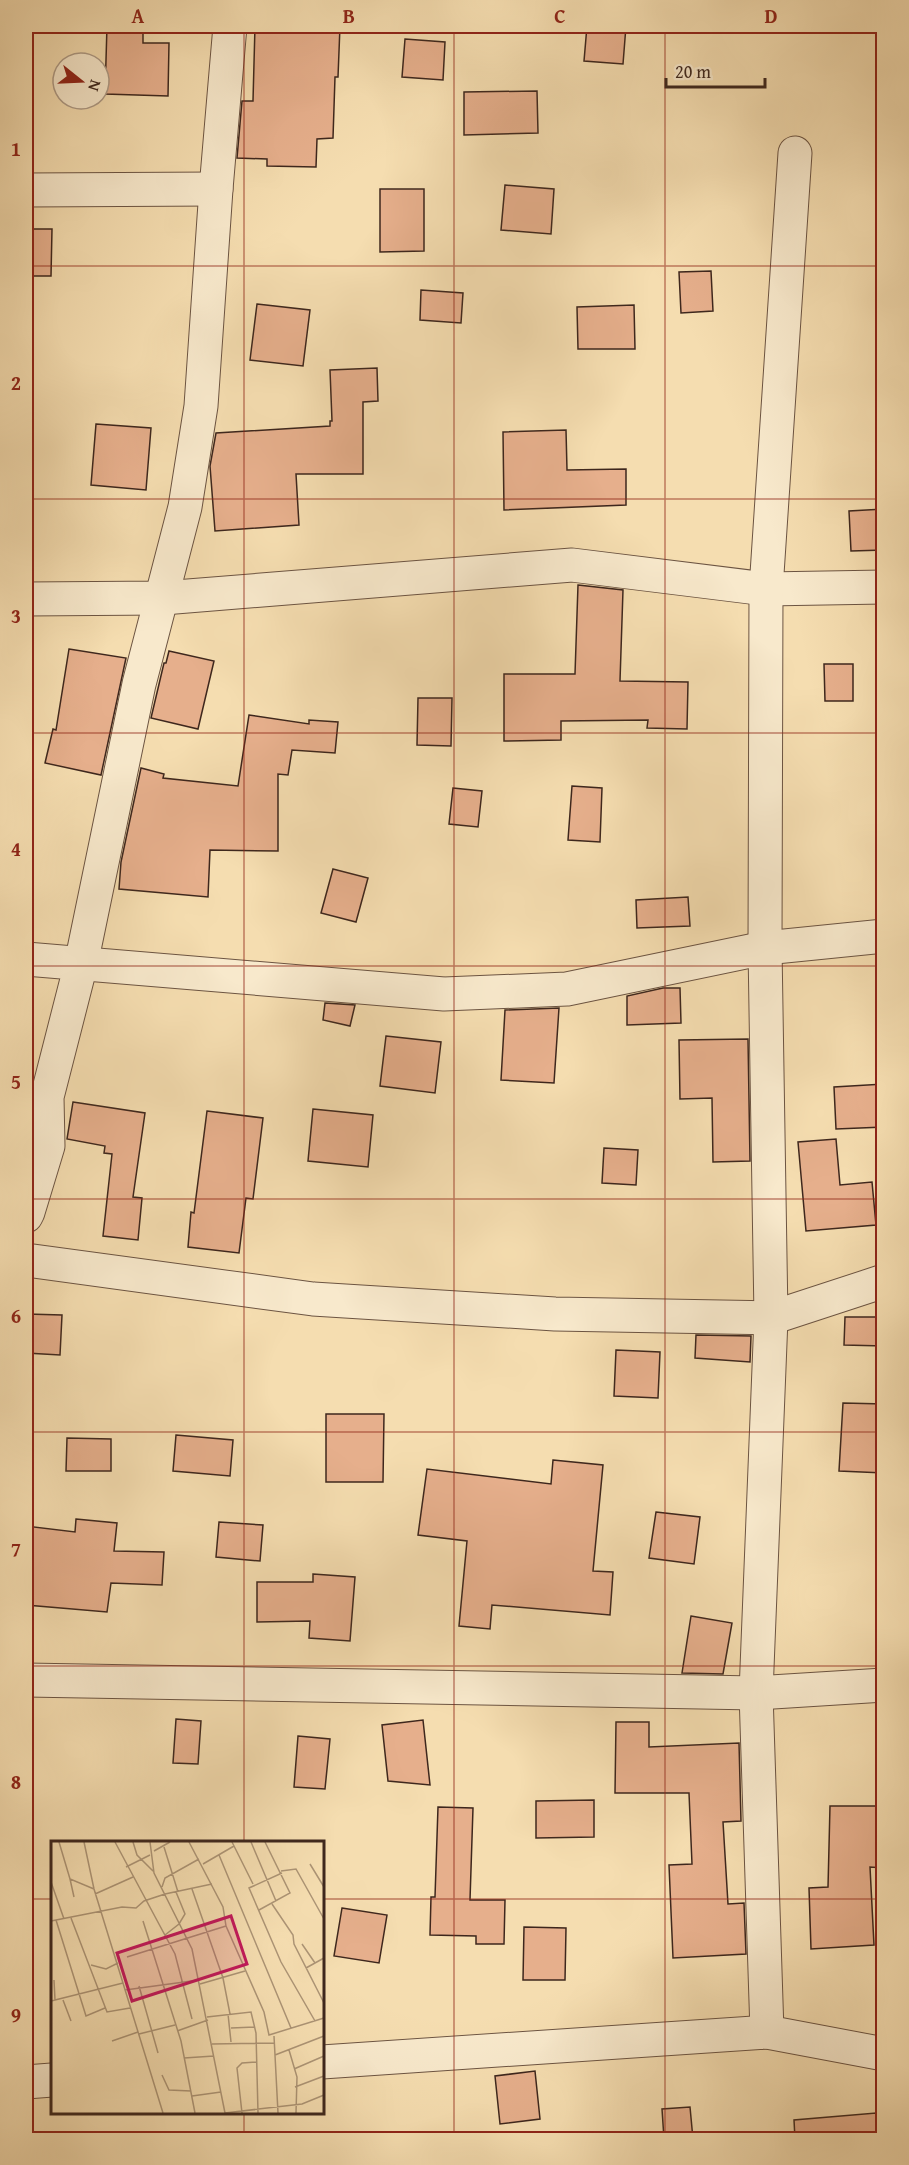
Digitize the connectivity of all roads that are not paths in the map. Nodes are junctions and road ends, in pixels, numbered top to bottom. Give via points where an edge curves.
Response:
1 (230, 26) edge
2 (795, 153) dead end
3 (216, 189) junction
4 (26, 190) edge
5 (884, 587) edge
6 (766, 589) junction
7 (163, 598) junction
8 (26, 599) edge
9 (884, 936) edge
10 (765, 948) junction
11 (26, 959) edge
12 (81, 964) junction
13 (26, 1216) edge
14 (26, 1260) edge
15 (884, 1281) edge
16 (771, 1318) junction
17 (26, 1680) edge
18 (884, 1686) edge
19 (756, 1693) junction
20 (767, 2032) junction
21 (884, 2055) edge
22 (324, 2062) edge
23 (51, 2080) edge
24 (26, 2082) edge

1 - 3 street
2 - 6 street
3 - 4 street
3 - 7 street via 201,406 185,507
5 - 6 street
6 - 7 street via 572,565
6 - 10 street
7 - 8 street
7 - 12 street via 139,684
9 - 10 street
10 - 12 street via 567,989 444,994
10 - 16 street
11 - 12 street
12 - 13 street via 47,1097 48,1146
14 - 16 street via 313,1299 555,1314
15 - 16 street
16 - 19 street
17 - 19 street
18 - 19 street
19 - 20 street
20 - 21 street
20 - 22 street
23 - 24 street

